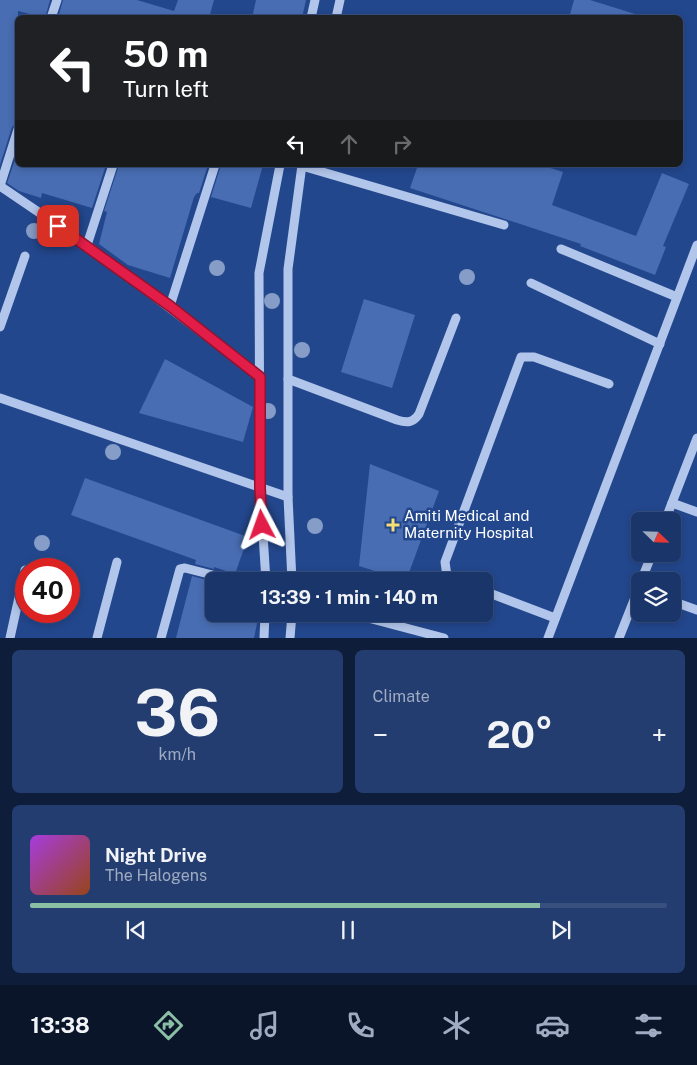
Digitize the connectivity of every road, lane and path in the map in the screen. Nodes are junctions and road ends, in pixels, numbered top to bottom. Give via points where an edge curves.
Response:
1 (56, 0) edge
2 (315, 0) edge
3 (340, 0) edge
4 (52, 15) edge
5 (312, 15) edge
6 (337, 15) edge
7 (15, 138) edge
8 (112, 167) edge
9 (214, 167) edge
10 (280, 167) edge
11 (302, 167) edge
12 (309, 167) edge
13 (0, 186) edge
14 (504, 226) dead end
15 (87, 245) junction
16 (697, 245) edge
17 (561, 249) dead end
18 (25, 256) dead end
19 (687, 272) junction
20 (697, 276) edge
21 (531, 283) dead end
22 (677, 298) junction
23 (170, 306) junction
24 (456, 318) dead end
25 (0, 327) edge
26 (660, 344) junction
27 (260, 377) junction
28 (288, 379) junction
29 (609, 384) dead end
30 (0, 398) edge
31 (697, 438) edge
32 (260, 488) junction
33 (288, 497) junction
34 (672, 503) junction
35 (668, 512) edge
36 (697, 512) edge
37 (118, 562) dead end
38 (265, 572) edge
39 (292, 572) edge
40 (446, 572) edge
41 (205, 573) edge
42 (493, 594) edge
43 (681, 604) edge
44 (631, 609) edge
45 (697, 610) edge
46 (15, 615) edge
47 (556, 618) junction
48 (265, 622) edge
49 (291, 622) edge
50 (383, 622) edge
51 (10, 638) edge
52 (97, 638) edge
53 (161, 638) edge
54 (264, 638) edge
55 (290, 638) edge
56 (444, 638) edge
57 (548, 638) edge
58 (620, 638) edge

1 - 4 street
2 - 5 street
3 - 6 street
7 - 13 street
8 - 15 street
9 - 23 street
10 - 27 street via 258,273
11 - 28 street via 288,269
12 - 14 street
13 - 15 street
15 - 23 street
16 - 19 street
17 - 22 street
18 - 25 street
19 - 20 street
19 - 22 street
21 - 26 street
22 - 26 street
23 - 27 street
24 - 28 street via 414,421 397,420
26 - 47 street
27 - 32 street
28 - 33 street
29 - 40 street via 534,356 521,357 445,562
30 - 32 street
31 - 34 street
32 - 33 street
32 - 38 street
33 - 39 street
34 - 35 street
34 - 36 street
37 - 52 street
41 - 53 street via 180,569
42 - 47 street
43 - 45 street
44 - 58 street
46 - 51 street
47 - 57 street
48 - 54 street
49 - 55 street
50 - 56 street

